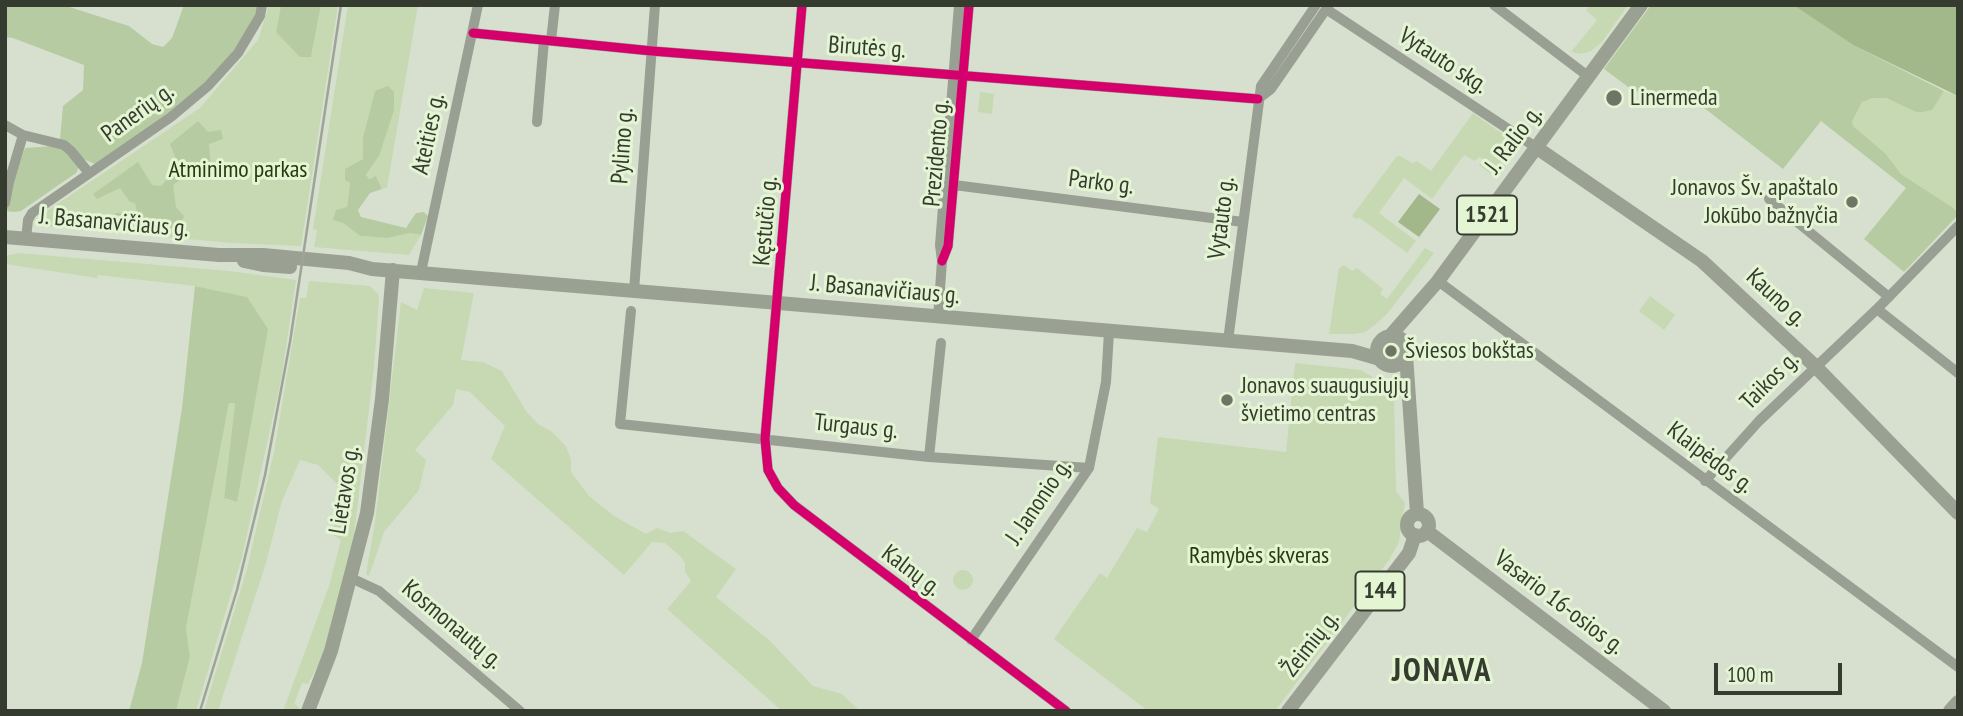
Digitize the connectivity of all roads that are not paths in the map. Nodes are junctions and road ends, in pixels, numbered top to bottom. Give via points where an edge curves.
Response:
1 (262, 5) edge
2 (478, 5) edge
3 (555, 5) edge
4 (656, 5) edge
5 (802, 5) edge
6 (959, 5) edge
7 (969, 5) edge
8 (1494, 5) edge
9 (1641, 5) edge
10 (1324, 7) edge
11 (473, 33) junction
12 (547, 41) junction
13 (652, 51) junction
14 (797, 62) junction
15 (958, 75) junction
16 (1589, 77) junction
17 (1258, 99) junction
18 (537, 122) dead end
19 (5, 125) edge
20 (23, 135) junction
21 (1536, 148) junction
22 (89, 173) junction
23 (954, 185) junction
24 (1769, 199) dead end
25 (5, 203) edge
26 (1243, 222) junction
27 (1958, 226) edge
28 (5, 237) edge
29 (26, 239) junction
30 (942, 261) junction
31 (393, 270) junction
32 (421, 272) junction
33 (1438, 281) junction
34 (634, 291) junction
35 (1889, 297) junction
36 (1422, 302) junction
37 (778, 303) junction
38 (1877, 309) junction
39 (631, 311) dead end
40 (938, 317) junction
41 (1109, 332) junction
42 (1385, 338) junction
43 (1228, 341) junction
44 (941, 343) dead end
45 (1406, 350) junction
46 (1352, 351) junction
47 (1384, 362) junction
48 (1815, 366) junction
49 (1958, 373) edge
50 (1409, 397) junction
51 (765, 439) junction
52 (929, 457) junction
53 (1089, 468) junction
54 (1705, 481) junction
55 (1958, 513) edge
56 (1421, 533) junction
57 (351, 578) junction
58 (971, 640) junction
59 (1958, 667) edge
60 (1958, 702) edge
61 (308, 711) edge
62 (520, 711) edge
63 (1066, 711) edge
64 (1288, 711) edge
65 (1664, 711) edge
66 (1950, 711) edge

1 - 22 street, Panerių g. via 238,53 208,86
2 - 11 street, Ateities g.
3 - 12 street
4 - 13 street, Pylimo g.
5 - 14 street, Kęstučio g.
6 - 15 street, Prezidento g.
7 - 15 street, Prezidento g.
8 - 16 street
9 - 16 main road, J. Ralio g. / 1521
10 - 17 street via 1271,89
10 - 21 street, Vytauto skg.
11 - 12 street, Birutės g.
11 - 32 street, Ateities g.
12 - 13 street, Birutės g.
12 - 18 street
13 - 14 street, Birutės g.
13 - 34 street, Pylimo g.
14 - 15 street, Birutės g.
14 - 37 street, Kęstučio g.
15 - 17 street, Birutės g.
15 - 23 street, Prezidento g.
15 - 30 street, Prezidento g.
16 - 21 main road, J. Ralio g. / 1521
17 - 26 street, Vytauto g.
19 - 20 street
20 - 22 street via 64,145
20 - 25 street
21 - 33 main road, J. Ralio g. / 1521
21 - 48 main road, Kauno g. via 1702,261
22 - 29 street, Panerių g. via 32,213
23 - 26 street, Parko g.
23 - 30 street, Prezidento g. via 948,246
24 - 35 street
26 - 43 street, Vytauto g.
27 - 35 street, Taikos g.
28 - 29 main road, J. Basanavičiaus g. / 1521
29 - 31 main road, J. Basanavičiaus g. / 1521 via 263,255
30 - 40 street, Prezidento g.
31 - 32 main road, J. Basanavičiaus g. / 1521
31 - 57 main road, Lietavos g. via 369,499
32 - 34 main road, J. Basanavičiaus g. / 1521
33 - 36 main road, J. Ralio g. / 1521
33 - 54 street, Klaipėdos g.
34 - 37 main road, J. Basanavičiaus g. / 1521
35 - 38 street, Taikos g.
36 - 42 main road, J. Ralio g. / 1521
36 - 45 main road, J. Ralio g. / 1521
37 - 40 main road, J. Basanavičiaus g. / 1521
37 - 51 street, Kęstučio g.
38 - 48 street, Taikos g.
38 - 49 street
39 - 51 street, Turgaus g. via 620,424
40 - 41 main road, J. Basanavičiaus g. / 1521
41 - 43 main road, J. Basanavičiaus g. / 1521
41 - 53 street, J. Janonio g. via 1106,382
42 - 45 main road via 1399,338
42 - 46 main road, J. Basanavičiaus g. / 1521
42 - 47 main road via 1377,350
43 - 46 main road, J. Basanavičiaus g. / 1521
44 - 52 street
45 - 47 main road via 1397,365
45 - 50 main road
46 - 47 main road, J. Basanavičiaus g. / 1521
47 - 50 main road
48 - 54 street, Taikos g.
48 - 55 main road, Kauno g.
50 - 56 main road via 1417,513 1429,521
51 - 52 street, Turgaus g.
51 - 58 street, Kalnų g. via 768,470 789,500
52 - 53 street, Turgaus g.
53 - 58 street, J. Janonio g.
54 - 59 street, Klaipėdos g.
56 - 64 main road, Žeimių g. / 144
56 - 65 main road, Vasario 16-osios g.
57 - 61 main road, Lietavos g.
57 - 62 street, Kosmonautų g. via 379,591
58 - 63 street, Kalnų g.
60 - 66 main road

